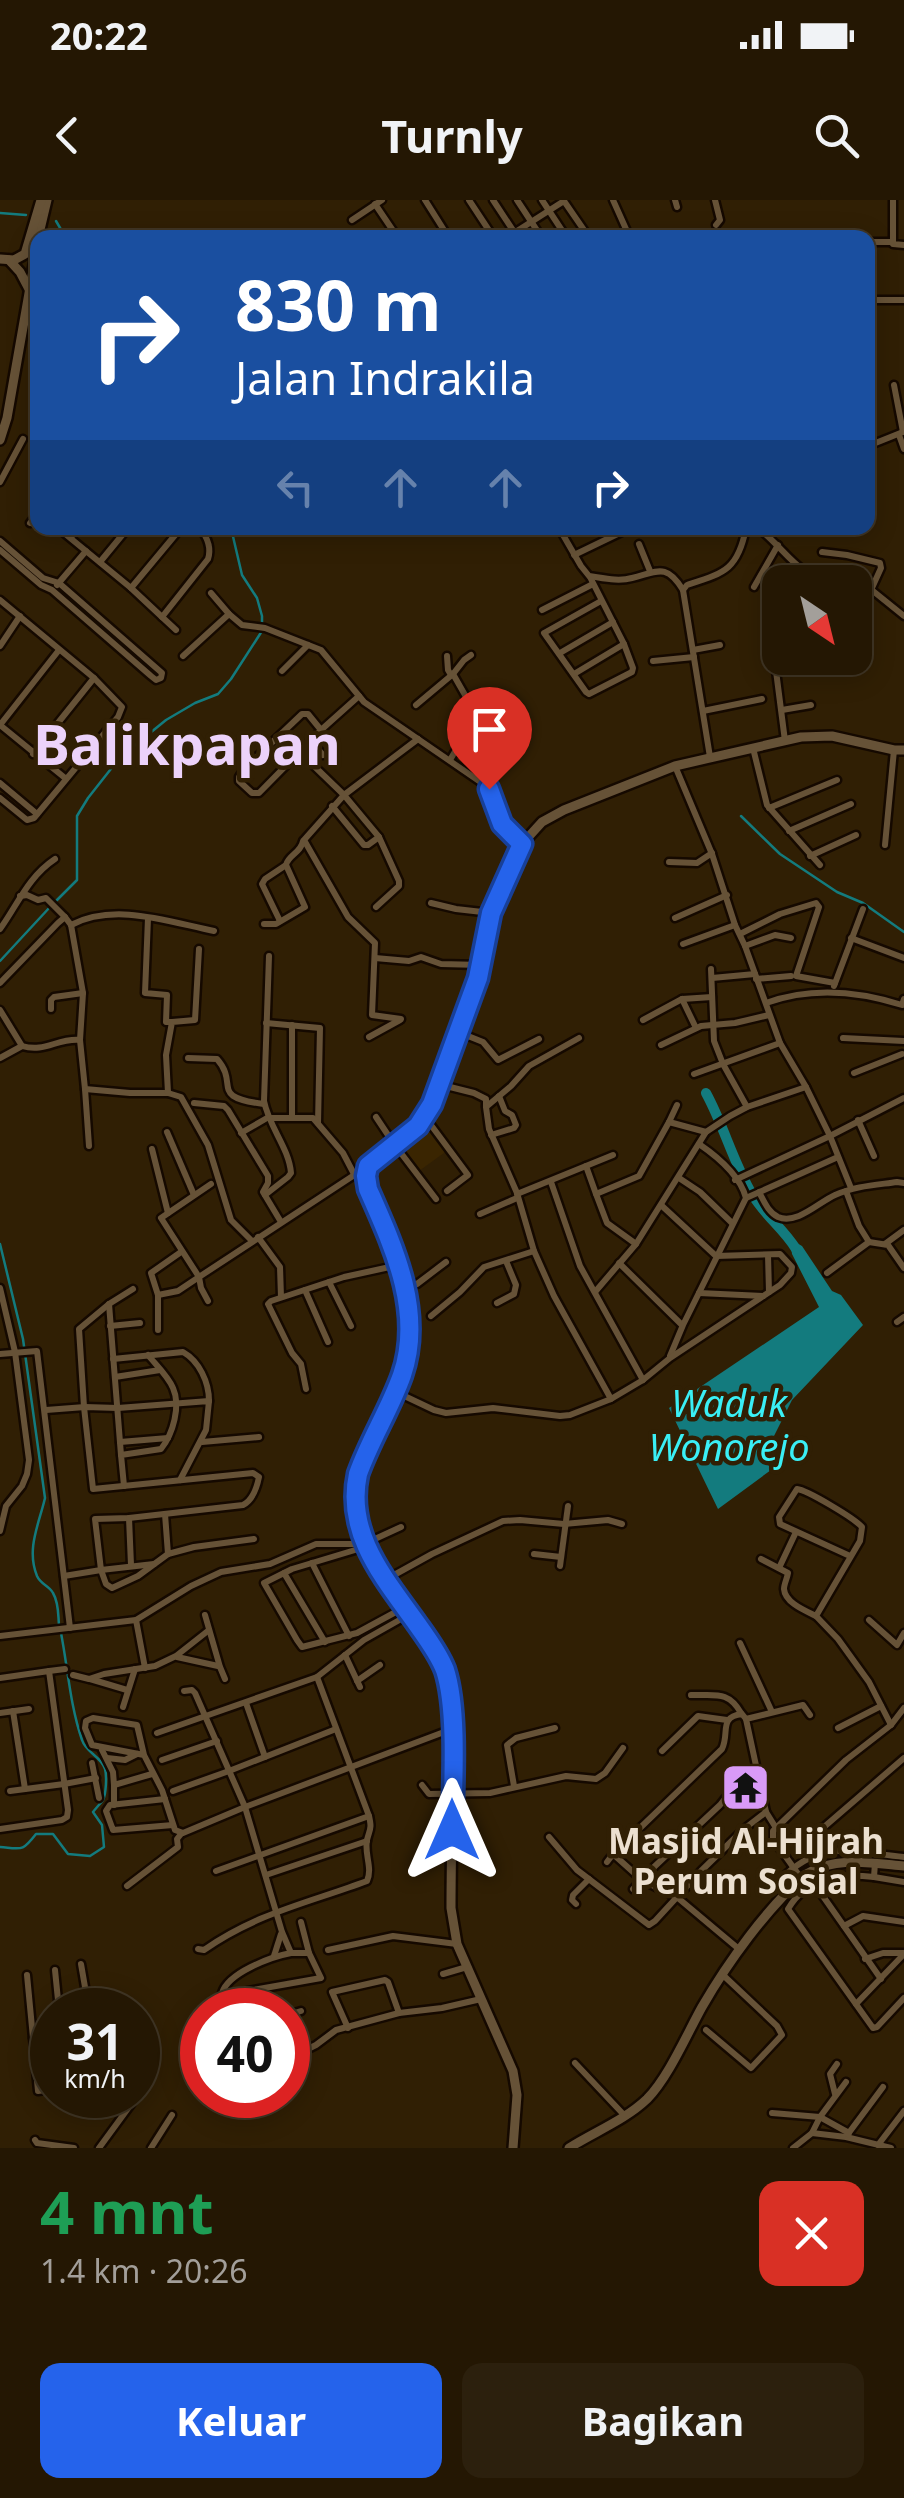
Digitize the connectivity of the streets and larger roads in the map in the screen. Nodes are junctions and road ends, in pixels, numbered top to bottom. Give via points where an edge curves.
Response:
1 (44, 200) edge
2 (425, 200) edge
3 (469, 200) edge
4 (493, 200) edge
5 (517, 200) edge
6 (542, 200) edge
7 (614, 200) edge
8 (715, 200) edge
9 (894, 200) edge
10 (564, 201) edge
11 (378, 202) edge
12 (549, 210) junction
13 (38, 220) junction
14 (352, 220) dead end
15 (531, 222) junction
16 (716, 225) dead end
17 (34, 230) edge
18 (38, 230) edge
19 (394, 230) edge
20 (443, 230) edge
21 (489, 230) edge
22 (513, 230) edge
23 (522, 230) edge
24 (536, 230) edge
25 (562, 230) edge
26 (584, 230) edge
27 (627, 230) edge
28 (30, 241) edge
29 (875, 242) edge
30 (892, 242) junction
31 (904, 245) edge
32 (9, 259) edge
33 (30, 291) joint
34 (875, 300) dead end
35 (904, 300) edge
36 (894, 385) dead end
37 (902, 433) edge
38 (23, 439) dead end
39 (0, 440) edge
40 (875, 444) edge
41 (904, 450) edge
42 (0, 482) edge
43 (67, 535) edge
44 (72, 535) edge
45 (122, 535) edge
46 (175, 535) edge
47 (205, 535) edge
48 (563, 535) edge
49 (615, 535) edge
50 (744, 535) edge
51 (766, 535) edge
52 (71, 538) junction
53 (0, 542) edge
54 (639, 544) dead end
55 (778, 545) junction
56 (0, 550) edge
57 (86, 551) junction
58 (822, 552) dead end
59 (574, 554) junction
60 (100, 562) junction
61 (797, 565) edge
62 (650, 571) junction
63 (591, 580) junction
64 (59, 583) junction
65 (754, 587) dead end
66 (131, 588) junction
67 (872, 588) edge
68 (52, 590) junction
69 (683, 590) junction
70 (872, 591) edge
71 (211, 593) dead end
72 (0, 600) edge
73 (601, 600) junction
74 (542, 610) dead end
75 (229, 614) junction
76 (20, 616) junction
77 (904, 616) edge
78 (162, 617) junction
79 (613, 622) junction
80 (176, 630) dead end
81 (624, 644) junction
82 (308, 645) junction
83 (720, 645) dead end
84 (0, 646) edge
85 (59, 650) junction
86 (694, 653) junction
87 (560, 654) junction
88 (471, 655) dead end
89 (183, 656) dead end
90 (447, 656) dead end
91 (653, 661) dead end
92 (282, 671) dead end
93 (452, 674) junction
94 (574, 674) junction
95 (776, 675) edge
96 (94, 678) junction
97 (359, 696) junction
98 (762, 699) dead end
99 (810, 705) dead end
100 (416, 706) dead end
101 (782, 710) junction
102 (703, 711) junction
103 (0, 725) edge
104 (321, 730) junction
105 (474, 730) junction
106 (418, 739) junction
107 (310, 740) junction
108 (785, 741) junction
109 (753, 748) junction
110 (899, 750) edge
111 (33, 754) junction
112 (324, 755) dead end
113 (710, 757) junction
114 (449, 760) junction
115 (314, 766) dead end
116 (675, 766) junction
117 (65, 778) junction
118 (476, 778) junction
119 (837, 780) dead end
120 (0, 783) edge
121 (344, 795) junction
122 (0, 798) edge
123 (851, 804) dead end
124 (332, 806) junction
125 (769, 808) junction
126 (34, 812) junction
127 (789, 831) junction
128 (856, 836) dead end
129 (379, 837) junction
130 (304, 840) junction
131 (522, 844) junction
132 (884, 844) dead end
133 (712, 852) junction
134 (810, 856) junction
135 (55, 859) dead end
136 (669, 862) dead end
137 (820, 865) dead end
138 (286, 866) junction
139 (727, 895) junction
140 (20, 896) junction
141 (431, 903) dead end
142 (376, 906) dead end
143 (863, 909) dead end
144 (491, 913) junction
145 (65, 917) junction
146 (148, 918) junction
147 (676, 918) dead end
148 (280, 922) junction
149 (264, 924) dead end
150 (71, 925) junction
151 (734, 925) junction
152 (0, 929) edge
153 (214, 931) dead end
154 (740, 934) junction
155 (791, 938) dead end
156 (851, 938) junction
157 (682, 944) dead end
158 (745, 946) junction
159 (198, 949) dead end
160 (268, 956) dead end
161 (375, 958) junction
162 (904, 958) edge
163 (481, 966) junction
164 (755, 976) junction
165 (790, 976) dead end
166 (0, 983) edge
167 (835, 983) junction
168 (832, 992) junction
169 (82, 993) junction
170 (712, 996) junction
171 (682, 998) junction
172 (904, 999) edge
173 (766, 1004) junction
174 (50, 1009) dead end
175 (0, 1010) edge
176 (769, 1014) junction
177 (643, 1020) dead end
178 (172, 1022) junction
179 (266, 1023) junction
180 (292, 1025) junction
181 (712, 1025) junction
182 (696, 1028) junction
183 (458, 1032) junction
184 (370, 1037) dead end
185 (578, 1038) dead end
186 (842, 1038) dead end
187 (539, 1039) dead end
188 (80, 1040) junction
189 (903, 1041) edge
190 (780, 1043) junction
191 (661, 1045) dead end
192 (22, 1046) junction
193 (903, 1056) edge
194 (0, 1058) edge
195 (188, 1058) dead end
196 (723, 1064) junction
197 (854, 1072) dead end
198 (694, 1074) dead end
199 (438, 1084) junction
200 (806, 1087) junction
201 (85, 1089) junction
202 (168, 1093) junction
203 (499, 1096) junction
204 (904, 1098) edge
205 (194, 1104) dead end
206 (264, 1104) junction
207 (677, 1105) dead end
208 (486, 1107) junction
209 (747, 1107) junction
210 (376, 1117) dead end
211 (425, 1117) junction
212 (268, 1118) junction
213 (292, 1118) junction
214 (858, 1120) junction
215 (669, 1122) junction
216 (318, 1123) junction
217 (166, 1132) dead end
218 (241, 1132) junction
219 (706, 1132) junction
220 (490, 1134) junction
221 (830, 1136) junction
222 (394, 1144) junction
223 (699, 1144) junction
224 (89, 1146) dead end
225 (152, 1148) dead end
226 (613, 1155) dead end
227 (874, 1156) dead end
228 (838, 1157) junction
229 (368, 1166) junction
230 (586, 1166) junction
231 (354, 1174) junction
232 (679, 1178) junction
233 (736, 1180) junction
234 (551, 1182) junction
235 (904, 1183) edge
236 (211, 1184) dead end
237 (848, 1189) junction
238 (447, 1191) dead end
239 (758, 1192) junction
240 (265, 1194) junction
241 (596, 1194) junction
242 (194, 1195) junction
243 (517, 1196) junction
244 (746, 1198) junction
245 (436, 1199) dead end
246 (661, 1205) junction
247 (168, 1213) junction
248 (480, 1214) dead end
249 (281, 1222) junction
250 (732, 1223) junction
251 (904, 1230) edge
252 (255, 1239) junction
253 (868, 1242) junction
254 (636, 1244) junction
255 (884, 1244) junction
256 (534, 1251) junction
257 (181, 1252) junction
258 (768, 1255) junction
259 (716, 1256) junction
260 (506, 1261) junction
261 (446, 1262) dead end
262 (619, 1263) junction
263 (400, 1265) junction
264 (904, 1268) edge
265 (827, 1273) dead end
266 (199, 1277) junction
267 (328, 1282) junction
268 (404, 1287) junction
269 (0, 1288) edge
270 (133, 1289) dead end
271 (305, 1290) junction
272 (595, 1292) junction
273 (700, 1293) junction
274 (766, 1294) junction
275 (158, 1295) junction
276 (281, 1298) junction
277 (208, 1302) dead end
278 (497, 1303) dead end
279 (109, 1304) junction
280 (431, 1316) dead end
281 (140, 1323) dead end
282 (110, 1326) junction
283 (350, 1326) dead end
284 (683, 1326) junction
285 (158, 1330) dead end
286 (328, 1342) dead end
287 (16, 1352) junction
288 (0, 1354) edge
289 (148, 1356) junction
290 (113, 1358) junction
291 (670, 1358) junction
292 (160, 1370) junction
293 (115, 1377) junction
294 (643, 1380) junction
295 (306, 1389) dead end
296 (396, 1392) junction
297 (612, 1399) junction
298 (209, 1401) junction
299 (177, 1403) junction
300 (84, 1407) junction
301 (118, 1408) junction
302 (46, 1410) junction
303 (259, 1437) dead end
304 (168, 1438) junction
305 (120, 1442) junction
306 (202, 1442) junction
307 (121, 1455) junction
308 (180, 1481) junction
309 (124, 1486) junction
310 (3, 1503) edge
311 (568, 1506) dead end
312 (165, 1514) junction
313 (129, 1518) junction
314 (564, 1524) junction
315 (622, 1524) dead end
316 (401, 1527) dead end
317 (0, 1531) edge
318 (796, 1532) junction
319 (254, 1539) dead end
320 (364, 1545) junction
321 (168, 1554) junction
322 (534, 1554) dead end
323 (850, 1556) junction
324 (762, 1559) dead end
325 (312, 1563) junction
326 (154, 1564) junction
327 (131, 1565) junction
328 (780, 1568) junction
329 (101, 1570) junction
330 (284, 1573) junction
331 (64, 1576) junction
332 (384, 1580) junction
333 (407, 1611) junction
334 (205, 1615) dead end
335 (816, 1616) junction
336 (136, 1620) junction
337 (869, 1620) dead end
338 (0, 1626) edge
339 (68, 1628) junction
340 (209, 1630) junction
341 (904, 1633) edge
342 (10, 1635) junction
343 (0, 1636) edge
344 (350, 1636) junction
345 (325, 1642) junction
346 (740, 1643) dead end
347 (345, 1655) junction
348 (176, 1656) junction
349 (380, 1665) dead end
350 (220, 1667) junction
351 (145, 1668) junction
352 (64, 1669) dead end
353 (135, 1669) junction
354 (49, 1671) junction
355 (72, 1675) dead end
356 (317, 1677) junction
357 (0, 1678) edge
358 (89, 1679) junction
359 (226, 1679) dead end
360 (128, 1690) junction
361 (184, 1691) dead end
362 (691, 1696) dead end
363 (246, 1703) junction
364 (881, 1706) junction
365 (123, 1707) dead end
366 (904, 1708) edge
367 (29, 1709) dead end
368 (14, 1711) junction
369 (772, 1712) junction
370 (0, 1713) edge
371 (810, 1714) dead end
372 (206, 1716) junction
373 (744, 1717) junction
374 (727, 1720) junction
375 (890, 1725) junction
376 (336, 1728) junction
377 (555, 1728) dead end
378 (838, 1728) dead end
379 (452, 1729) junction
380 (157, 1733) dead end
381 (217, 1741) junction
382 (101, 1748) junction
383 (623, 1748) dead end
384 (662, 1751) dead end
385 (140, 1754) junction
386 (266, 1757) junction
387 (106, 1758) junction
388 (904, 1758) edge
389 (162, 1760) dead end
390 (92, 1763) dead end
391 (350, 1768) junction
392 (229, 1771) junction
393 (152, 1774) junction
394 (96, 1778) junction
395 (757, 1778) junction
396 (64, 1784) junction
397 (114, 1784) junction
398 (422, 1786) dead end
399 (514, 1787) junction
400 (25, 1789) junction
401 (172, 1790) dead end
402 (10, 1791) dead end
403 (452, 1792) junction
404 (98, 1798) dead end
405 (165, 1799) junction
406 (114, 1805) junction
407 (245, 1807) junction
408 (766, 1812) junction
409 (369, 1816) junction
410 (174, 1825) junction
411 (776, 1828) junction
412 (0, 1829) edge
413 (183, 1833) junction
414 (549, 1838) dead end
415 (367, 1841) junction
416 (780, 1848) junction
417 (260, 1854) junction
418 (613, 1854) junction
419 (844, 1857) junction
420 (904, 1857) edge
421 (607, 1862) dead end
422 (875, 1863) junction
423 (904, 1866) edge
424 (794, 1867) junction
425 (216, 1871) dead end
426 (266, 1874) junction
427 (804, 1876) junction
428 (874, 1877) junction
429 (589, 1879) junction
430 (642, 1880) junction
431 (904, 1882) edge
432 (814, 1884) junction
433 (127, 1886) dead end
434 (634, 1889) dead end
435 (789, 1892) junction
436 (678, 1898) junction
437 (576, 1904) dead end
438 (276, 1911) junction
439 (301, 1922) dead end
440 (904, 1922) edge
441 (844, 1926) junction
442 (282, 1932) junction
443 (457, 1944) junction
444 (198, 1950) dead end
445 (328, 1950) dead end
446 (740, 1950) junction
447 (309, 1953) junction
448 (291, 1954) junction
449 (904, 1954) edge
450 (274, 1956) junction
451 (865, 1959) junction
452 (81, 1964) dead end
453 (467, 1967) junction
454 (55, 1970) dead end
455 (443, 1974) dead end
456 (723, 1975) junction
457 (27, 1976) dead end
458 (881, 1979) junction
459 (57, 1988) edge
460 (85, 1988) edge
461 (223, 1988) edge
462 (265, 1988) edge
463 (904, 1998) edge
464 (481, 1999) junction
465 (856, 2004) junction
466 (30, 2007) edge
467 (399, 2013) junction
468 (348, 2028) junction
469 (706, 2030) dead end
470 (310, 2048) edge
471 (575, 2063) dead end
472 (838, 2064) dead end
473 (846, 2082) dead end
474 (883, 2087) dead end
475 (836, 2096) junction
476 (904, 2111) edge
477 (772, 2113) dead end
478 (172, 2115) dead end
479 (624, 2115) junction
480 (820, 2117) junction
481 (120, 2118) edge
482 (812, 2133) junction
483 (847, 2135) junction
484 (35, 2140) dead end
485 (878, 2145) junction
486 (74, 2148) edge
487 (98, 2148) edge
488 (151, 2148) edge
489 (513, 2148) edge
490 (568, 2148) edge
491 (792, 2148) edge
492 (891, 2148) edge

1 - 13 street
2 - 20 street
3 - 21 street
4 - 22 street
5 - 15 street
6 - 12 street
7 - 27 street
8 - 16 street
9 - 30 street
10 - 12 street
10 - 26 street
11 - 14 street
11 - 19 street
12 - 15 street
12 - 25 street
13 - 17 street
13 - 18 street
15 - 23 street
15 - 24 street
28 - 32 street via 26,251
29 - 30 street
30 - 31 street
32 - 33 street
33 - 39 street
34 - 35 street
36 - 37 street
37 - 40 street
37 - 41 street
38 - 42 street
43 - 52 street
44 - 52 street
45 - 60 street
46 - 66 street
47 - 78 street via 208,559
48 - 59 street
49 - 59 street
50 - 69 street via 729,568
51 - 55 street
52 - 57 street
53 - 64 street
54 - 62 street
55 - 61 street
55 - 65 street
56 - 68 street
57 - 60 street
57 - 64 street
58 - 67 street via 880,563
59 - 63 street
60 - 66 street
62 - 63 street
62 - 69 street via 668,572
63 - 73 street
63 - 74 street
64 - 68 street
64 - 68 street via 161,678
66 - 78 street
69 - 86 street
70 - 77 street
71 - 75 street
72 - 76 street
73 - 79 street
73 - 87 street via 544,632
75 - 82 street via 242,625
75 - 89 street
76 - 84 street
76 - 85 street
78 - 80 street
79 - 81 street
79 - 87 street
81 - 94 street
81 - 94 street via 632,672 590,694
82 - 92 street
82 - 97 street via 327,654
83 - 86 street
85 - 96 street
85 - 103 street
86 - 91 street
86 - 102 street
87 - 94 street
88 - 93 street
90 - 93 street
93 - 100 street
93 - 105 street
95 - 101 street
96 - 111 street
96 - 117 street via 122,710
97 - 104 street
97 - 106 street
98 - 102 street
99 - 101 street
101 - 108 street
102 - 113 street
103 - 111 street
104 - 107 street
104 - 107 street via 302,714 244,769 240,781 258,793
105 - 114 street
105 - 118 street via 489,764
106 - 114 street
106 - 121 street
107 - 112 street
108 - 109 street
108 - 110 street via 832,736
109 - 113 street
109 - 125 street
110 - 132 street
111 - 117 street
113 - 116 street
114 - 118 street
115 - 121 street
116 - 131 street via 564,810
116 - 133 street
117 - 126 street
118 - 131 street
119 - 125 street
120 - 126 street
121 - 124 street
121 - 129 street
122 - 126 street via 25,818
123 - 127 street
124 - 129 street via 364,845
124 - 130 street
125 - 127 street
127 - 134 street
128 - 134 street
129 - 142 street via 400,884
130 - 138 street
130 - 161 street via 344,912 374,940
131 - 144 street
133 - 136 street via 697,862
133 - 139 street
134 - 137 street
135 - 140 street
138 - 148 street via 262,884
138 - 148 street via 305,907
139 - 147 street
139 - 151 street
140 - 145 street via 46,898
140 - 152 street
141 - 144 street
143 - 156 street
144 - 163 street
145 - 150 street
145 - 166 street
146 - 150 street via 104,914
146 - 153 street
146 - 178 street via 144,993 167,996 166,1022
148 - 149 street
150 - 169 street
151 - 154 street
151 - 157 street
154 - 158 street
154 - 167 street via 816,903 796,976
155 - 158 street
156 - 162 street
156 - 167 street
158 - 164 street
159 - 178 street via 195,1020
160 - 179 street
161 - 163 street
161 - 184 street via 372,1015 401,1019
163 - 183 street
164 - 165 street
164 - 170 street via 711,974
164 - 173 street
167 - 168 street
168 - 172 street via 902,1004
168 - 173 street
169 - 174 street via 54,998
169 - 188 street
170 - 171 street
170 - 181 street
171 - 177 street
171 - 182 street
173 - 176 street
175 - 192 street
176 - 181 street
176 - 190 street
178 - 202 street
179 - 180 street
179 - 206 street
180 - 213 street
180 - 216 street via 320,1028
181 - 182 street
181 - 196 street
182 - 191 street
183 - 187 street via 483,1042 498,1060
183 - 199 street
185 - 203 street via 529,1066
186 - 189 street
188 - 192 street via 35,1050
188 - 201 street
189 - 193 street
190 - 196 street
190 - 200 street
192 - 194 street
193 - 197 street
195 - 206 street via 217,1059 234,1098
196 - 198 street
196 - 209 street
199 - 208 street via 479,1094
199 - 211 street
200 - 209 street
200 - 221 street
201 - 202 street
201 - 224 street
202 - 252 street via 182,1097 208,1145 231,1220
203 - 208 street
203 - 220 street via 516,1125
204 - 214 street
205 - 218 street via 224,1106
206 - 212 street
207 - 215 street
208 - 220 street
209 - 219 street
210 - 222 street
211 - 222 street
211 - 238 street via 468,1175
212 - 213 street
212 - 218 street
212 - 240 street via 290,1173
213 - 216 street
214 - 221 street
214 - 227 street
215 - 219 street
215 - 241 street via 639,1176
216 - 231 street
217 - 242 street
218 - 240 street via 268,1176
219 - 223 street
220 - 243 street
221 - 228 street
221 - 233 street
222 - 229 street
222 - 245 street
223 - 232 street
223 - 233 street
225 - 247 street
226 - 230 street
228 - 237 street
228 - 239 street
229 - 231 street
229 - 263 street via 368,1189
230 - 234 street
230 - 241 street
231 - 249 street
232 - 246 street
232 - 250 street
233 - 244 street
234 - 243 street
234 - 272 street
235 - 237 street
236 - 242 street
237 - 239 street via 788,1218 770,1211
237 - 253 street
239 - 244 street
240 - 249 street
241 - 254 street via 606,1223
242 - 247 street
243 - 248 street
243 - 256 street
244 - 250 street
246 - 254 street
246 - 259 street
247 - 257 street via 161,1218
249 - 252 street
250 - 259 street
251 - 255 street
252 - 266 street
252 - 276 street via 280,1267
253 - 255 street
253 - 265 street
254 - 262 street
255 - 264 street
256 - 260 street
256 - 297 street
257 - 266 street
257 - 275 street via 151,1273
258 - 259 street
258 - 274 street
258 - 274 street via 780,1254 792,1273
259 - 273 street
260 - 278 street via 514,1294
260 - 280 street via 484,1267
261 - 268 street
262 - 272 street
262 - 284 street
263 - 267 street
263 - 268 street
266 - 275 street
266 - 277 street
267 - 271 street
267 - 283 street
268 - 296 street via 408,1342
269 - 287 street
270 - 279 street
271 - 276 street
271 - 286 street
272 - 294 street
273 - 274 street
273 - 284 street
274 - 291 street
275 - 285 street
276 - 295 street via 268,1304 303,1368
279 - 282 street
279 - 300 street via 78,1329
281 - 282 street
282 - 290 street
284 - 291 street
287 - 288 street
287 - 302 street via 36,1350
287 - 310 street via 30,1460 22,1486
289 - 290 street
289 - 292 street
289 - 298 street via 187,1353 206,1382
290 - 293 street
291 - 294 street
292 - 293 street
292 - 299 street
293 - 301 street
294 - 297 street
296 - 297 street via 440,1412 507,1408 560,1416
296 - 320 street via 356,1484
298 - 299 street
298 - 306 street
299 - 301 street
299 - 304 street
300 - 301 street
300 - 302 street
300 - 309 street via 93,1489
301 - 305 street
302 - 331 street
303 - 306 street
304 - 305 street
304 - 307 street via 159,1450
305 - 307 street
306 - 308 street
307 - 309 street
308 - 309 street
308 - 312 street via 253,1472 258,1477 243,1505
310 - 317 street
311 - 314 street
312 - 313 street
312 - 321 street
313 - 327 street
313 - 329 street via 96,1519
314 - 315 street
314 - 322 street via 560,1561
314 - 332 street via 503,1522
316 - 320 street
318 - 323 street
318 - 323 street via 778,1520 800,1488 860,1524 860,1541
318 - 328 street
319 - 321 street
320 - 325 street
320 - 332 street
320 - 336 street via 316,1544 270,1564 214,1574
321 - 326 street
323 - 335 street
324 - 328 street
325 - 330 street
325 - 344 street
326 - 327 street
326 - 329 street via 112,1588
327 - 329 street
328 - 335 street via 788,1574 789,1600
329 - 331 street
330 - 345 street
330 - 345 street via 264,1583 269,1594 302,1647
331 - 339 street
332 - 333 street
333 - 344 street
333 - 347 street
333 - 379 street via 441,1660
334 - 340 street
335 - 364 street via 858,1665
336 - 339 street
336 - 351 street
337 - 341 street via 897,1645
338 - 342 street
339 - 342 street
340 - 348 street
340 - 350 street
342 - 343 street
344 - 345 street
346 - 369 street
347 - 349 street via 358,1684
347 - 356 street
348 - 350 street
348 - 351 street
350 - 359 street
351 - 353 street
352 - 354 street
353 - 358 street
353 - 360 street
354 - 357 street
354 - 396 street
355 - 358 street
356 - 363 street
356 - 376 street
358 - 360 street
360 - 365 street
361 - 372 street via 194,1691
362 - 373 street via 725,1696
363 - 372 street
363 - 386 street
364 - 375 street
364 - 378 street
366 - 375 street
367 - 368 street
368 - 370 street
368 - 400 street
369 - 371 street via 803,1705
369 - 373 street
372 - 380 street
372 - 381 street
373 - 374 street
373 - 395 street
374 - 384 street via 698,1716
374 - 418 street via 722,1749
375 - 411 street
376 - 386 street
376 - 391 street
377 - 399 street via 507,1744
379 - 391 street
379 - 403 street
381 - 389 street
381 - 392 street
382 - 385 street
382 - 385 street via 89,1741 87,1720 137,1725
382 - 387 street
383 - 399 street via 596,1779 566,1776
385 - 387 street
385 - 393 street
386 - 392 street
387 - 397 street
388 - 416 street via 824,1826
390 - 394 street
391 - 407 street
391 - 409 street
392 - 401 street
392 - 407 street
393 - 397 street
393 - 405 street
394 - 396 street
394 - 404 street
395 - 408 street
395 - 430 street via 738,1782
396 - 400 street
396 - 412 street via 68,1810 62,1820
397 - 406 street
398 - 403 street via 430,1794
399 - 403 street
400 - 402 street
403 - 443 street
405 - 406 street
405 - 410 street
406 - 410 street via 106,1810 113,1830
407 - 413 street
407 - 417 street
408 - 411 street
408 - 436 street
409 - 415 street
409 - 417 street
410 - 413 street
411 - 416 street via 772,1837
413 - 433 street via 178,1847
414 - 429 street
415 - 426 street
415 - 438 street via 367,1881
416 - 424 street
417 - 425 street
417 - 426 street
418 - 421 street
418 - 430 street
419 - 420 street
419 - 422 street
419 - 424 street via 819,1852
419 - 427 street
422 - 423 street
422 - 428 street
424 - 427 street
424 - 435 street via 780,1880
426 - 438 street
427 - 432 street
427 - 435 street
428 - 431 street
428 - 432 street via 836,1875
429 - 436 street via 649,1925
429 - 437 street via 573,1895
430 - 434 street
430 - 436 street
432 - 441 street
432 - 465 street via 788,1909
435 - 446 street
436 - 446 street
438 - 442 street
438 - 444 street
439 - 447 street
440 - 441 street via 862,1916
441 - 451 street
442 - 448 street
442 - 450 street
443 - 445 street via 393,1936
443 - 453 street
446 - 456 street
447 - 448 street
447 - 462 street via 321,1978
448 - 450 street
449 - 451 street
449 - 458 street
450 - 461 street
451 - 458 street
452 - 460 street
453 - 455 street
453 - 464 street
454 - 459 street
456 - 469 street via 782,2034 752,2068
456 - 479 street via 660,2082
457 - 466 street
458 - 465 street
463 - 465 street via 874,2028
464 - 467 street
464 - 489 street via 513,2072
467 - 468 street
467 - 468 street via 385,1980 332,1992
468 - 470 street
471 - 479 street
472 - 475 street via 830,2074
473 - 475 street
474 - 483 street
475 - 480 street
476 - 485 street
477 - 480 street
478 - 488 street
479 - 490 street
480 - 482 street
480 - 483 street
481 - 487 street
482 - 483 street
482 - 491 street
483 - 485 street
484 - 486 street
485 - 492 street

